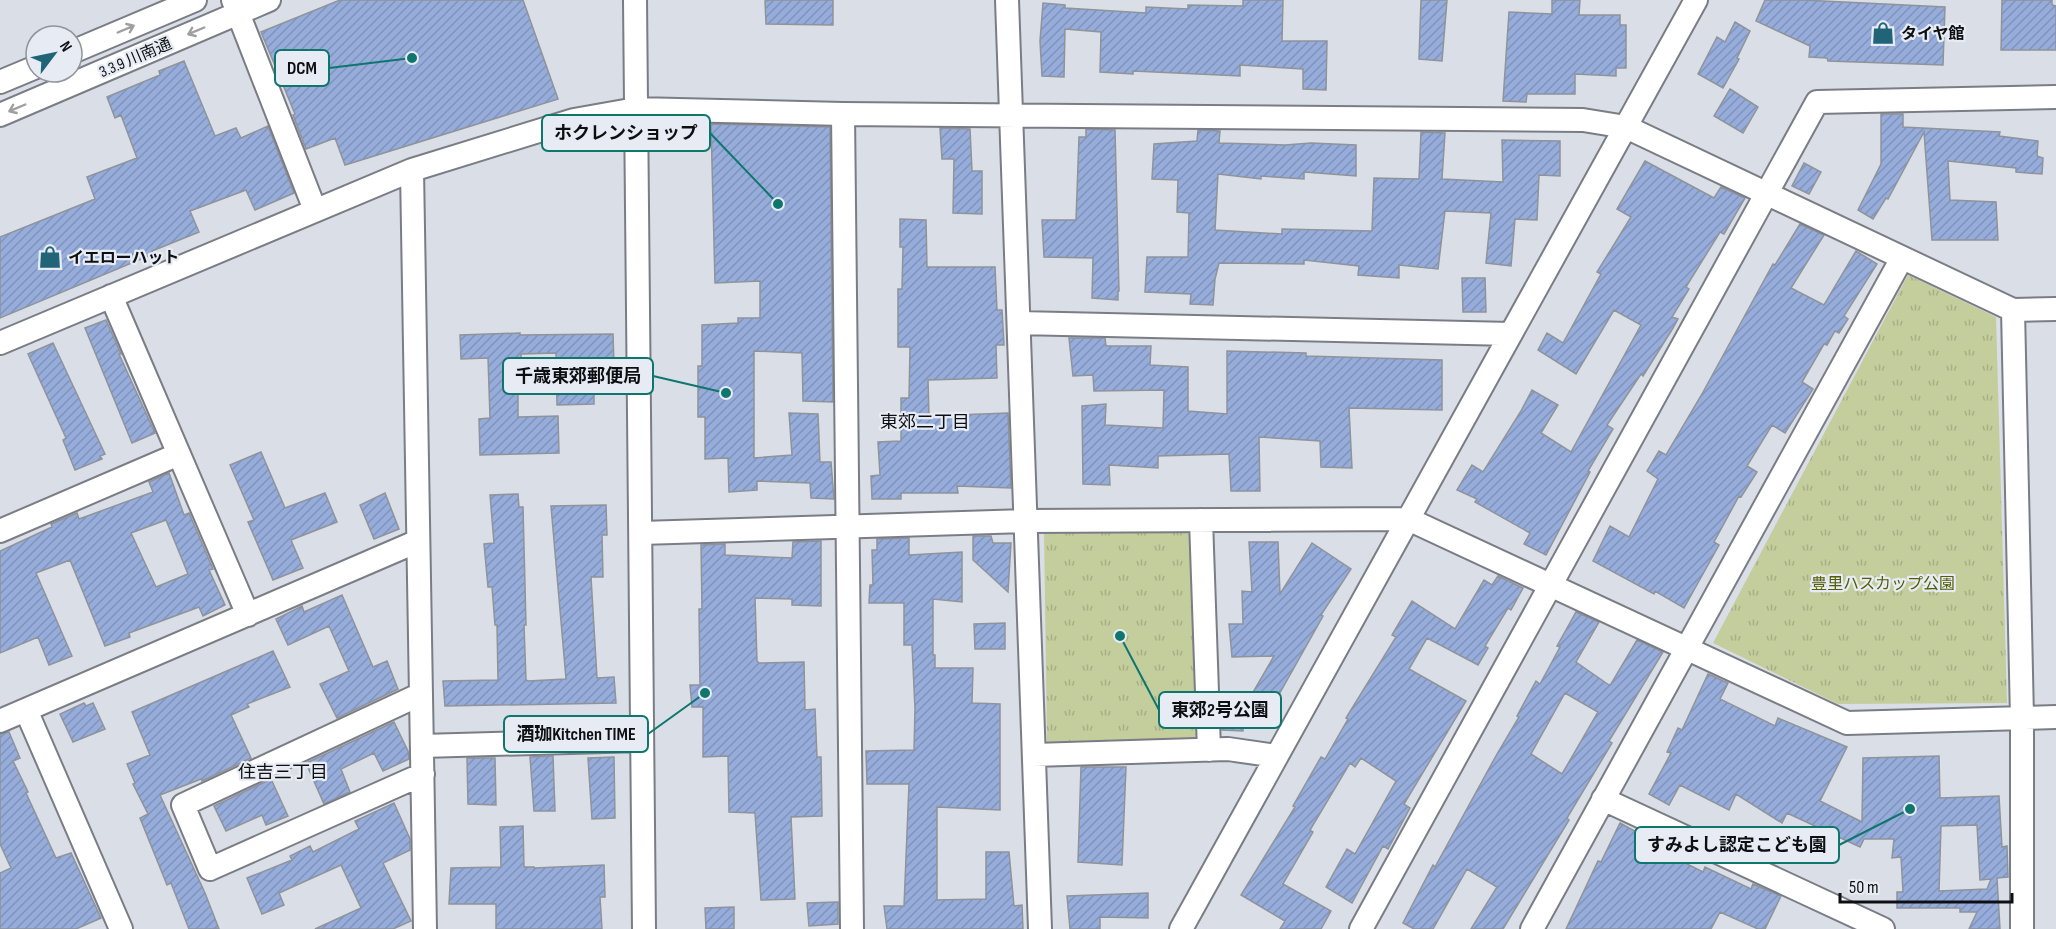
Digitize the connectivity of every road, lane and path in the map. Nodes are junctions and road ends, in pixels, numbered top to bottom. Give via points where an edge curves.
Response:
1 (195, 0) edge
2 (269, 0) edge
3 (635, 0) edge
4 (1007, 0) edge
5 (1696, 0) edge
6 (236, 6) edge
7 (84, 47) edge
8 (24, 72) edge
9 (0, 82) edge
10 (2056, 97) edge
11 (636, 109) junction
12 (843, 114) junction
13 (0, 115) edge
14 (1012, 115) junction
15 (1626, 126) junction
16 (412, 170) junction
17 (1766, 193) junction
18 (315, 210) junction
19 (1902, 258) junction
20 (111, 296) junction
21 (2056, 309) edge
22 (2013, 310) junction
23 (1019, 322) junction
24 (1511, 334) junction
25 (0, 343) edge
26 (179, 454) junction
27 (1408, 519) junction
28 (1201, 520) junction
29 (1026, 521) junction
30 (848, 527) junction
31 (0, 531) edge
32 (640, 533) junction
33 (418, 541) junction
34 (1549, 585) junction
35 (248, 615) junction
36 (1686, 648) junction
37 (421, 694) junction
38 (26, 710) junction
39 (2056, 717) edge
40 (2022, 718) junction
41 (0, 721) edge
42 (641, 740) junction
43 (422, 746) junction
44 (1209, 750) junction
45 (1034, 755) junction
46 (1277, 756) junction
47 (423, 774) junction
48 (1603, 799) junction
49 (121, 929) edge
50 (425, 929) edge
51 (644, 929) edge
52 (852, 929) edge
53 (1040, 929) edge
54 (1181, 929) edge
55 (1361, 929) edge
56 (1532, 929) edge
57 (1884, 929) edge
58 (2022, 929) edge

7 -> 1 street, 3.3.9 川南通
2 - 6 street, 3.3.9 川南通
3 - 11 street
4 - 14 street
5 - 15 street
6 -> 13 street, 3.3.9 川南通
6 - 18 street
8 - 9 street
10 - 17 street via 1817,102
11 - 12 street
11 - 16 street via 574,120
11 - 32 street
12 - 14 street
12 - 30 street
14 - 15 street via 1584,120
14 - 23 street
15 - 17 street
15 - 24 street
16 - 18 street
16 - 33 street
17 - 19 street
17 - 34 street
18 - 20 street
19 - 22 street
19 - 36 street
20 - 25 street
20 - 26 street
21 - 22 street
22 - 40 street
23 - 24 street
23 - 29 street
24 - 27 street
26 - 31 street
26 - 35 street
27 - 28 street
27 - 34 street
27 - 46 street
28 - 29 street
28 - 44 street
29 - 30 street
29 - 45 street
30 - 32 street
30 - 52 street
32 - 42 street
33 - 35 street
33 - 37 street
34 - 36 street
34 - 55 street
35 - 38 street
36 - 40 street via 1846,723
36 - 48 street
37 - 43 street
37 - 47 street via 183,805 210,869
38 - 41 street
38 - 49 street
39 - 40 street
40 - 58 street
42 - 43 street
42 - 51 street
43 - 47 street
44 - 45 street
44 - 46 street
45 - 53 street
46 - 54 street
47 - 50 street
48 - 56 street
48 - 57 street

